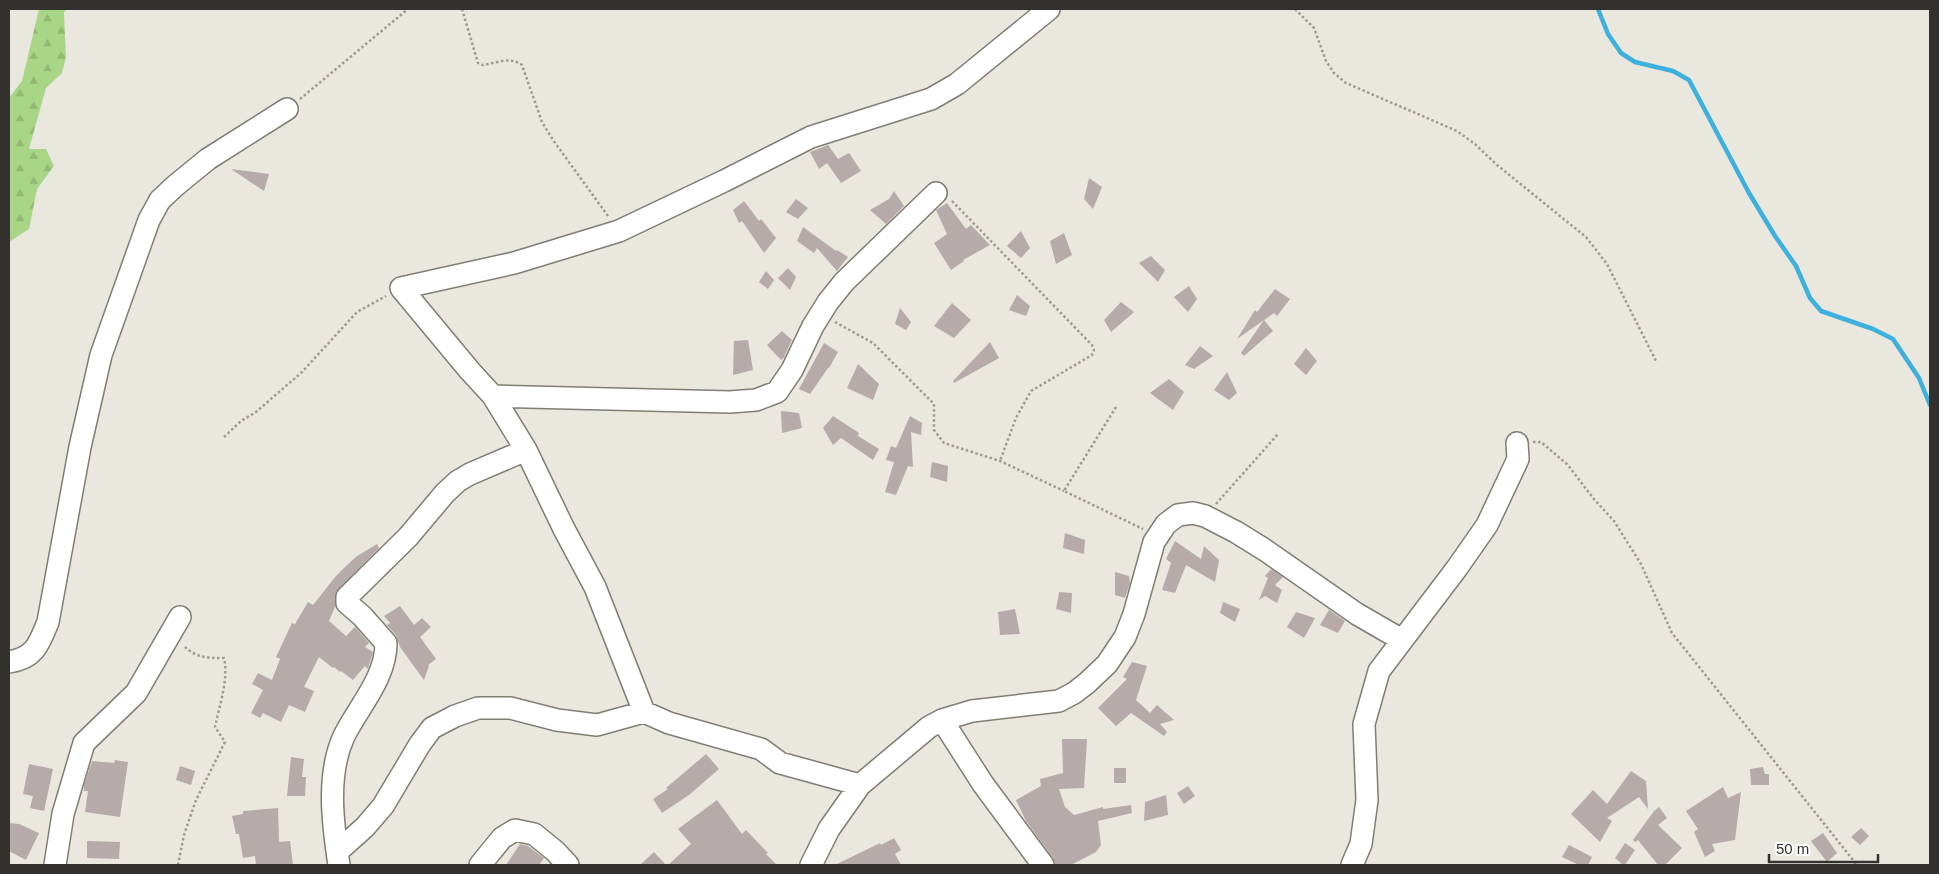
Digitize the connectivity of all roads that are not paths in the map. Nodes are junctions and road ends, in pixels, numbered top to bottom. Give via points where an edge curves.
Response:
1 (1049, 9) edge
2 (287, 110) road end
3 (936, 193) road end
4 (494, 396) junction
5 (1517, 443) road end
6 (526, 450) junction
7 (175, 625) road end
8 (1402, 640) junction
9 (9, 662) edge
10 (644, 712) junction
11 (942, 720) junction
12 (860, 785) junction
13 (338, 859) edge
14 (55, 865) edge
15 (480, 865) edge
16 (568, 865) edge
17 (811, 865) edge
18 (1043, 865) edge
19 (1352, 865) edge

1 - 4 street via 957,84 931,99 811,137 619,231 514,263 401,288
2 - 9 street via 208,159 160,200 149,220 101,355 80,447 48,622 38,647 22,660
3 - 4 street via 844,282 821,314 777,392 756,400 730,402
4 - 6 street
5 - 8 street via 1518,459 1487,525
6 - 10 street via 595,587
6 - 13 street via 458,481 408,537 347,597 347,603 386,643 386,652 383,668 344,738 333,777 333,825
7 - 14 street via 136,693 84,743 63,814
8 - 11 street via 1357,614 1265,550 1205,516 1193,513 1178,515 1166,524 1154,542 1125,637 1108,664 1087,683 1059,701 972,711
8 - 19 street via 1379,670 1364,724 1367,800 1361,844
10 - 12 street via 669,723 761,748 780,763
10 - 13 street via 597,725 557,720 510,708 478,708 455,716 432,728 383,806
11 - 12 street via 929,727
11 - 18 street via 983,784
12 - 17 street via 829,829
15 - 16 street via 502,838 515,830 534,834

